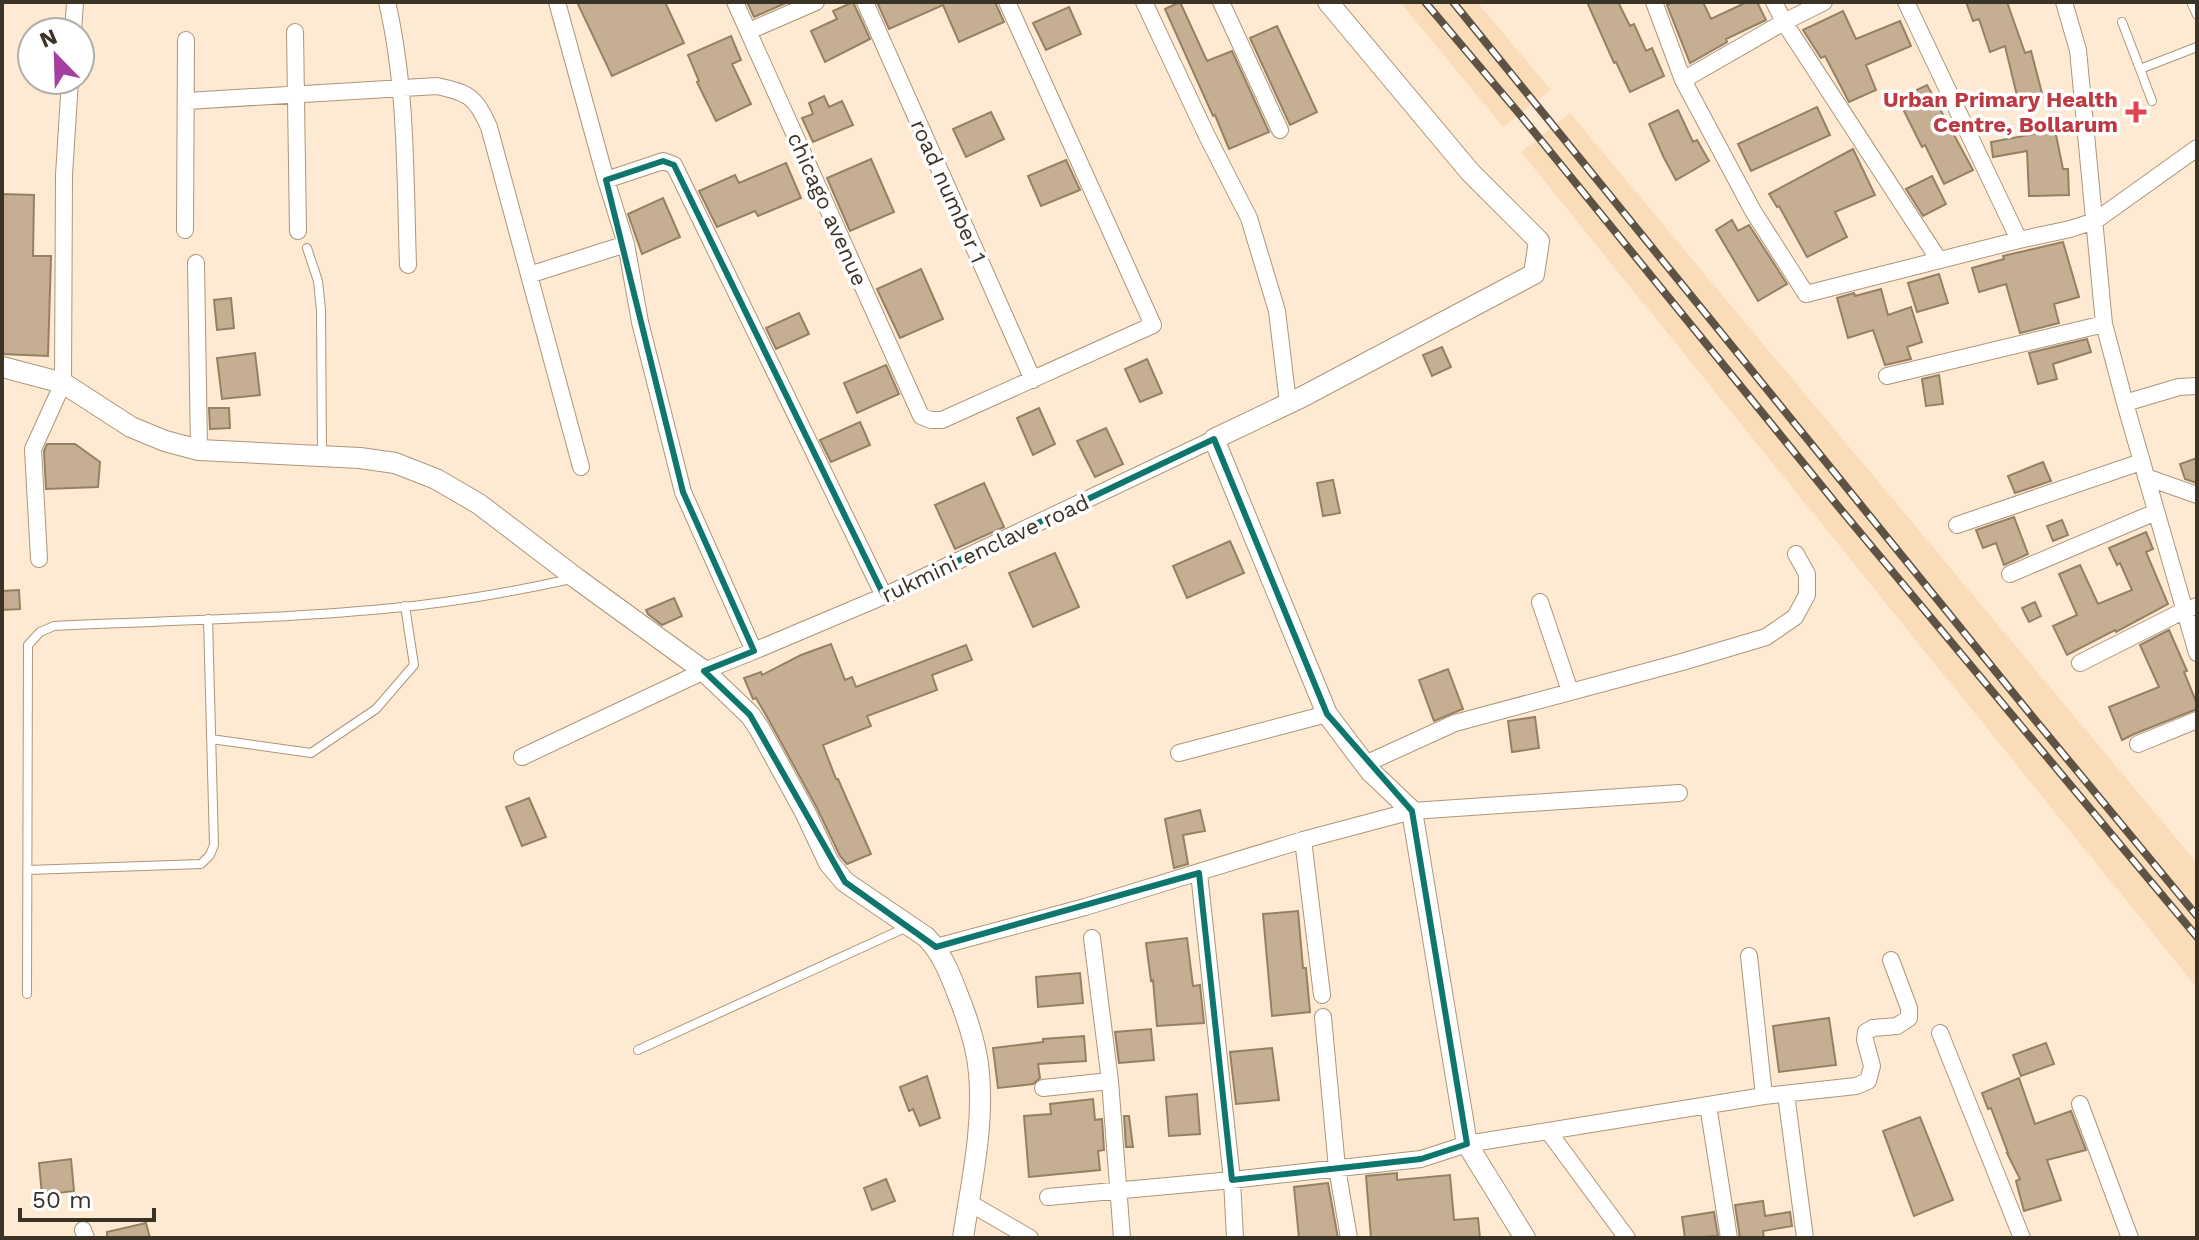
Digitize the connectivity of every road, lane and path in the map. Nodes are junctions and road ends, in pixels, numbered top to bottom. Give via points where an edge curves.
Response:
1 (387, 2) edge
2 (557, 2) edge
3 (735, 2) edge
4 (816, 2) edge
5 (865, 2) edge
6 (1007, 2) edge
7 (1144, 2) edge
8 (1221, 2) edge
9 (1328, 2) edge
10 (1654, 2) edge
11 (1774, 2) edge
12 (1824, 2) edge
13 (1906, 2) edge
14 (2064, 2) edge
15 (2191, 2) edge
16 (2197, 15) edge
17 (1784, 22) junction
18 (2122, 22) dead end
19 (749, 31) junction
20 (295, 32) dead end
21 (186, 40) dead end
22 (2197, 47) edge
23 (2140, 69) junction
24 (1683, 80) junction
25 (401, 88) junction
26 (295, 94) junction
27 (69, 96) edge
28 (187, 101) junction
29 (2152, 101) dead end
30 (1280, 130) dead end
31 (2197, 148) edge
32 (606, 180) junction
33 (2095, 221) junction
34 (185, 230) dead end
35 (298, 231) dead end
36 (2019, 240) junction
37 (626, 244) junction
38 (307, 248) dead end
39 (1939, 260) junction
40 (196, 263) dead end
41 (408, 265) dead end
42 (529, 275) junction
43 (2104, 324) junction
44 (2, 367) edge
45 (1887, 376) dead end
46 (1033, 380) junction
47 (63, 383) junction
48 (2197, 386) edge
49 (1288, 403) junction
50 (2125, 403) junction
51 (1214, 439) junction
52 (199, 450) junction
53 (322, 456) junction
54 (581, 467) dead end
55 (2144, 469) junction
56 (2197, 495) edge
57 (2156, 512) junction
58 (1957, 525) dead end
59 (1796, 554) dead end
60 (39, 559) dead end
61 (2010, 574) dead end
62 (576, 578) junction
63 (884, 596) junction
64 (1540, 602) dead end
65 (405, 606) junction
66 (2191, 608) edge
67 (208, 619) junction
68 (754, 651) junction
69 (2197, 653) edge
70 (2080, 663) dead end
71 (704, 671) junction
72 (1570, 691) junction
73 (1327, 714) junction
74 (2197, 720) edge
75 (211, 739) junction
76 (2138, 744) dead end
77 (1179, 753) dead end
78 (522, 757) dead end
79 (1365, 764) junction
80 (1679, 793) dead end
81 (1412, 811) junction
82 (1303, 840) junction
83 (28, 870) junction
84 (1199, 873) junction
85 (910, 926) junction
86 (1092, 938) dead end
87 (936, 947) junction
88 (1749, 956) dead end
89 (1891, 960) dead end
90 (27, 994) dead end
91 (1322, 995) dead end
92 (1323, 1017) dead end
93 (1940, 1033) dead end
94 (638, 1050) dead end
95 (1110, 1081) junction
96 (1043, 1088) dead end
97 (1786, 1094) junction
98 (1764, 1096) junction
99 (2080, 1104) dead end
100 (1708, 1105) junction
101 (1548, 1131) junction
102 (1467, 1144) junction
103 (1337, 1168) junction
104 (1232, 1180) junction
105 (1117, 1190) junction
106 (1048, 1197) dead end
107 (968, 1202) junction
108 (963, 1238) edge
109 (1030, 1238) edge
110 (1122, 1238) edge
111 (1235, 1238) edge
112 (1349, 1238) edge
113 (1525, 1238) edge
114 (1627, 1238) edge
115 (1729, 1238) edge
116 (1805, 1238) edge
117 (2022, 1238) edge
118 (2129, 1238) edge

1 - 25 street
2 - 32 street
3 - 19 street, chicago avenue
4 - 19 street
5 - 46 street, road number 1
6 - 46 street via 1153,325
7 - 49 street via 1249,218 1277,311
8 - 30 street
9 - 49 street via 1470,172 1539,241 1534,274
10 - 24 street
11 - 17 street
12 - 17 street
13 - 36 street
14 - 33 street via 2078,50
15 - 16 lane
17 - 24 street
17 - 39 street
18 - 23 lane
19 - 46 street, chicago avenue via 921,416 942,420
20 - 26 street
21 - 28 street
22 - 23 lane
23 - 29 lane
24 - 39 street via 1753,211 1806,294
25 - 26 street
25 - 41 street
25 - 42 street via 460,91 480,106
26 - 28 street
26 - 35 street
27 - 47 street
28 - 34 street
31 - 33 street
32 - 37 street
32 - 63 street via 663,161 674,165
33 - 36 street
33 - 43 street
36 - 39 street
37 - 42 street
37 - 68 street via 683,492
38 - 53 lane via 321,310
40 - 52 street
42 - 54 street
43 - 45 street
43 - 50 street
44 - 47 street
47 - 52 street via 131,427
47 - 60 street via 33,449
48 - 50 street
49 - 51 street
50 - 55 street
51 - 63 street, rukmini enclave road
51 - 73 street
52 - 53 street
53 - 62 street via 395,463 436,479 479,504
55 - 56 street
55 - 57 street
55 - 58 street
57 - 61 street
57 - 66 street
59 - 72 street via 1807,574 1807,595 1795,617 1766,637
62 - 65 lane
62 - 71 street
63 - 68 street, rukmini enclave road
64 - 72 street
65 - 67 lane
65 - 75 lane via 414,665 376,709 324,745 311,753
66 - 69 street
66 - 70 street
67 - 75 lane
67 - 83 lane via 54,626 28,645
68 - 71 street, rukmini enclave road
71 - 78 street, rukmini enclave road
71 - 85 street via 759,728 829,863 845,882
72 - 79 street via 1455,723
73 - 77 street
73 - 79 street
74 - 76 street
75 - 83 lane via 214,845 201,864
79 - 81 street
80 - 81 street
81 - 82 street
81 - 102 street
82 - 84 street
82 - 91 street
83 - 90 lane
84 - 87 street
84 - 104 street
85 - 87 street
85 - 94 lane
86 - 95 street
87 - 107 street via 967,1018 979,1072 979,1128
88 - 98 street
89 - 97 street via 1909,1018 1866,1032 1872,1066 1868,1081
92 - 103 street
93 - 117 street
95 - 96 street
95 - 105 street
97 - 98 street
97 - 116 street
98 - 100 street
99 - 118 street
100 - 101 street
100 - 115 street
101 - 102 street
101 - 114 street
102 - 103 street via 1421,1159
102 - 113 street
103 - 104 street
103 - 112 street
104 - 105 street
104 - 111 street
105 - 106 street
105 - 110 street
107 - 108 street
107 - 109 street

